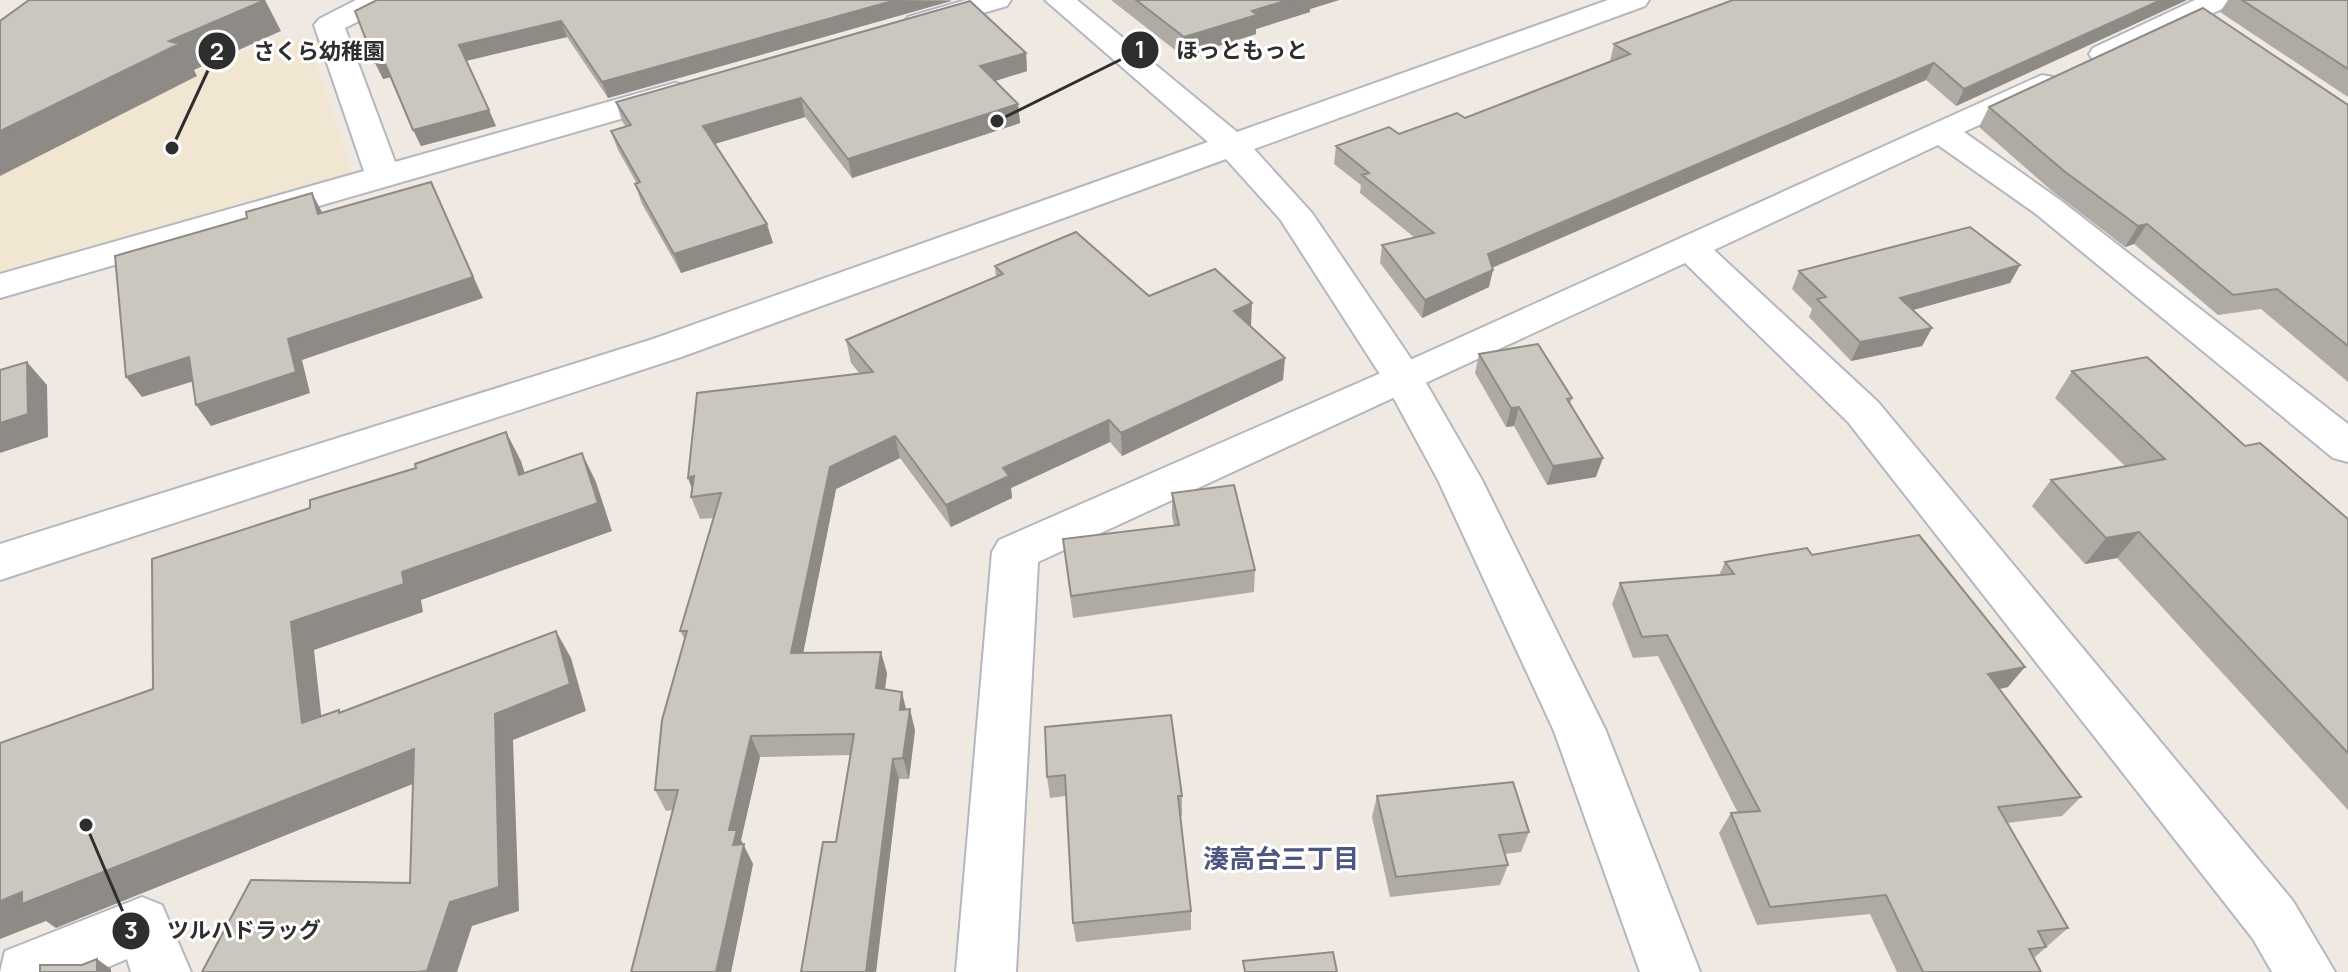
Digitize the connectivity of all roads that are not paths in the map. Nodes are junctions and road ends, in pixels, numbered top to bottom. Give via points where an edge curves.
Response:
1 (379, 0) edge
2 (997, 0) edge
3 (1059, 0) edge
4 (1635, 0) edge
5 (2211, 13) edge
6 (892, 30) edge
7 (698, 86) edge
8 (1941, 131) junction
9 (1230, 143) junction
10 (383, 176) junction
11 (1688, 246) junction
12 (0, 286) edge
13 (1404, 379) junction
14 (2348, 447) edge
15 (0, 562) edge
16 (26, 972) edge
17 (161, 972) edge
18 (986, 972) edge
19 (1670, 972) edge
20 (2305, 972) edge

1 - 10 street via 329,25
2 - 6 street
3 - 9 street
4 - 9 street
5 - 8 street
7 - 10 street
8 - 11 street
8 - 14 street via 2048,207
9 - 13 street via 1294,213
9 - 15 street via 667,348
10 - 12 street
11 - 13 street
11 - 20 street via 1863,412 2273,920
13 - 18 street via 1015,552
13 - 19 street via 1460,480 1580,731
16 - 17 street via 142,925

